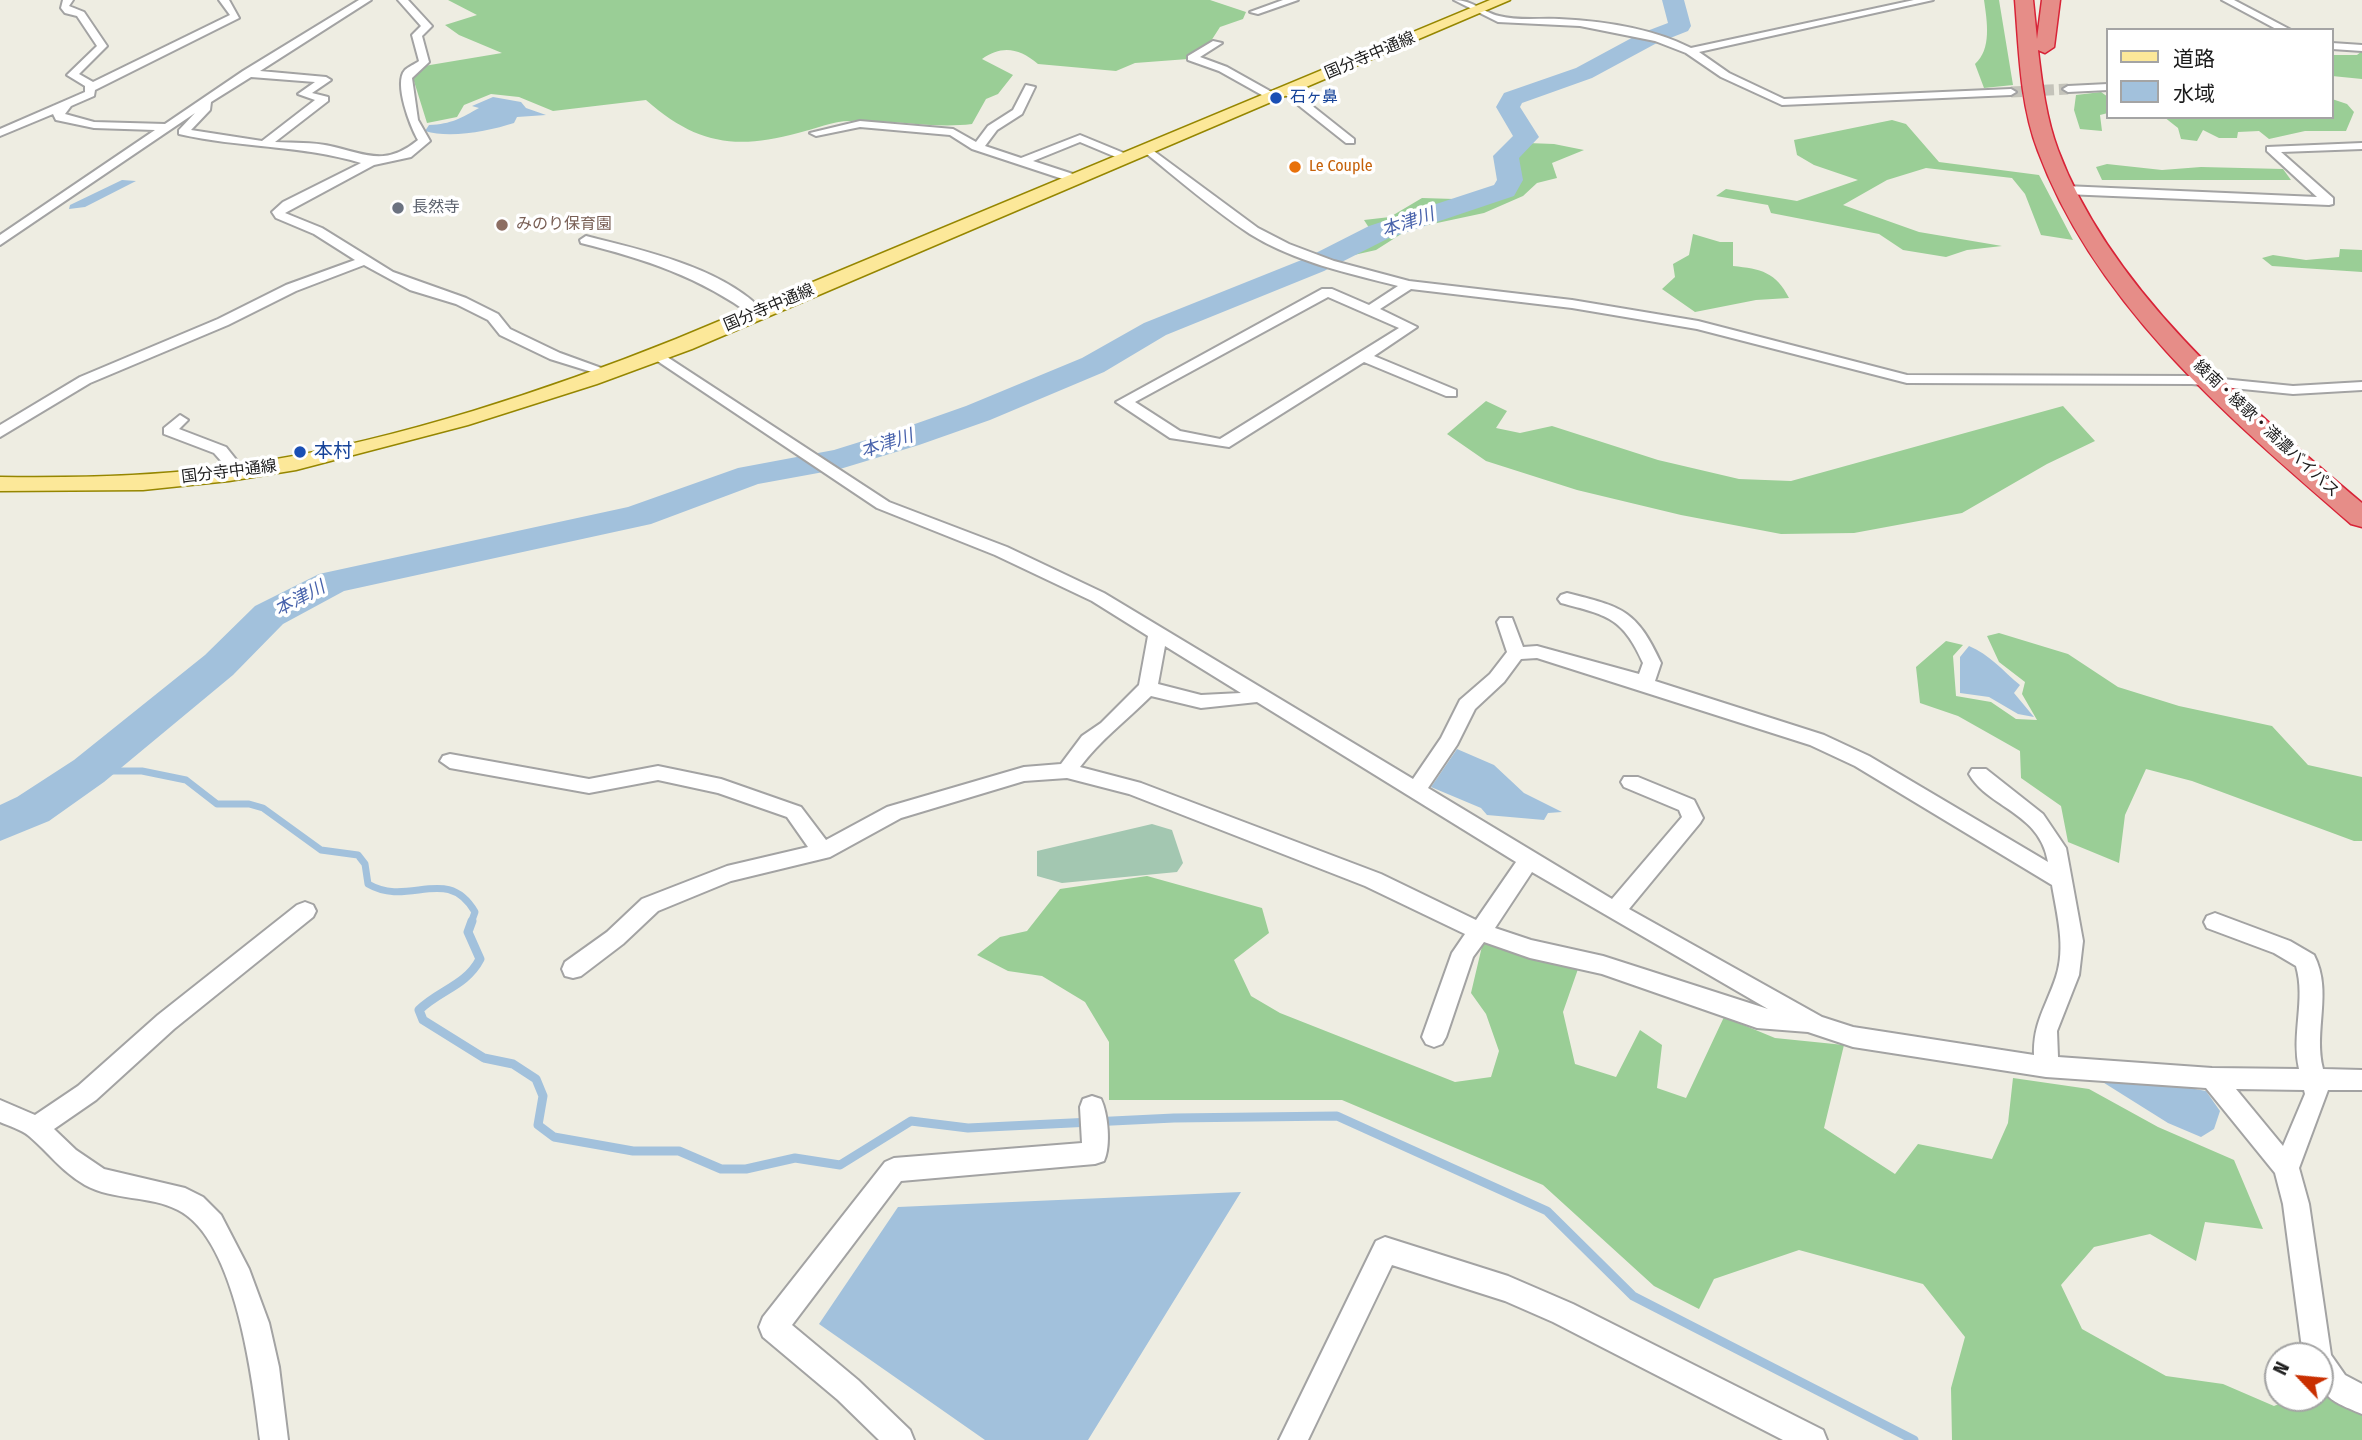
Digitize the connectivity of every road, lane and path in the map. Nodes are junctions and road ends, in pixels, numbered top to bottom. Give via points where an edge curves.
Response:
1 (68, 0) edge
2 (225, 0) edge
3 (366, 0) edge
4 (403, 0) edge
5 (1293, 0) edge
6 (1460, 0) edge
7 (1503, 0) edge
8 (1928, 0) edge
9 (2017, 0) edge
10 (2024, 0) edge
11 (2040, 0) edge
12 (2051, 0) edge
13 (2227, 0) edge
14 (1482, 9) junction
15 (1255, 12) dead end
16 (2283, 28) edge
17 (1217, 43) dead end
18 (2037, 46) junction
19 (2334, 46) edge
20 (2362, 48) edge
21 (1690, 51) junction
22 (247, 73) junction
23 (2106, 87) edge
24 (90, 88) junction
25 (1030, 88) dead end
26 (2068, 89) tunnel mouth
27 (2011, 92) tunnel mouth
28 (1280, 94) junction
29 (205, 102) junction
30 (66, 105) junction
31 (168, 127) junction
32 (0, 133) edge
33 (816, 133) dead end
34 (1350, 141) dead end
35 (264, 145) junction
36 (2362, 146) edge
37 (976, 148) junction
38 (1147, 149) junction
39 (1127, 158) junction
40 (371, 162) junction
41 (1021, 162) junction
42 (1075, 179) junction
43 (2076, 191) junction
44 (586, 240) dead end
45 (0, 241) edge
46 (363, 261) junction
47 (1409, 285) junction
48 (1370, 310) junction
49 (758, 313) junction
50 (658, 355) junction
51 (1363, 356) junction
52 (608, 373) junction
53 (2214, 383) junction
54 (2243, 386) junction
55 (2362, 386) edge
56 (1451, 393) dead end
57 (180, 420) dead end
58 (0, 432) edge
59 (229, 474) junction
60 (1, 485) edge
61 (2362, 494) edge
62 (2362, 518) edge
63 (1567, 599) dead end
64 (1506, 622) dead end
65 (1158, 632) junction
66 (1516, 653) junction
67 (1635, 681) junction
68 (1147, 687) junction
69 (1256, 696) junction
70 (450, 761) dead end
71 (1067, 771) junction
72 (1979, 774) dead end
73 (1630, 782) dead end
74 (1416, 790) junction
75 (822, 851) junction
76 (1529, 859) junction
77 (2062, 881) junction
78 (305, 911) dead end
79 (1614, 911) junction
80 (2215, 922) dead end
81 (1478, 931) junction
82 (573, 969) dead end
83 (1722, 974) junction
84 (1708, 1001) junction
85 (1814, 1024) junction
86 (1434, 1037) dead end
87 (2046, 1068) junction
88 (2212, 1078) junction
89 (2315, 1080) junction
90 (2362, 1080) edge
91 (1092, 1107) dead end
92 (0, 1111) edge
93 (37, 1127) junction
94 (2286, 1168) junction
95 (2314, 1342) edge
96 (2334, 1384) edge
97 (2362, 1399) edge
98 (274, 1440) edge
99 (900, 1440) edge
100 (1293, 1440) edge
101 (1813, 1440) edge

1 - 24 street via 64,5 68,11 81,14 102,47 72,75
2 - 24 street via 236,16
3 - 22 street
4 - 40 street via 427,26 417,35 424,62 407,78 412,120 424,141 407,155
5 - 15 street
6 - 14 street
7 - 14 main road, 国分寺中通線
8 - 21 street
9 - 18 highway
10 - 18 highway, 綾南・綾歌・満濃バイパス
11 - 18 highway, 綾南・綾歌・満濃バイパス
12 - 18 highway
13 - 16 street
14 - 21 street via 1494,18 1663,38
14 - 28 main road, 国分寺中通線
17 - 28 street via 1192,58
18 - 43 highway, 綾南・綾歌・満濃バイパス via 2038,115
19 - 20 street
21 - 27 street via 1726,75 1782,102
22 - 29 street
22 - 35 street via 326,80 303,94 324,99
23 - 26 street
24 - 30 street via 90,94
25 - 37 street via 1018,111 992,128
28 - 34 street
28 - 38 main road, 国分寺中通線
29 - 31 street
29 - 35 street via 206,108 183,132
30 - 31 street via 60,118 76,122
30 - 32 street
31 - 45 street
33 - 37 street via 860,124 910,126 953,132
35 - 40 street via 327,149
36 - 43 street via 2271,149 2329,201
37 - 41 street
38 - 39 main road, 国分寺中通線
38 - 47 street via 1254,231 1310,258
39 - 41 street via 1080,138
39 - 42 main road, 国分寺中通線
40 - 46 street via 278,212 318,231
41 - 42 street
42 - 49 main road, 国分寺中通線
43 - 53 highway, 綾南・綾歌・満濃バイパス via 2101,249 2145,308
43 - 54 highway, 綾南・綾歌・満濃バイパス via 2167,308
44 - 49 street via 668,260 721,285
46 - 52 street via 494,317 505,332 555,356
46 - 58 street via 291,288 85,380
47 - 48 street
47 - 53 street via 1572,304 1698,325 1907,379
48 - 51 street via 1409,327
48 - 51 street via 1327,292 1125,402 1175,435 1223,444
49 - 50 main road, 国分寺中通線
50 - 52 main road, 国分寺中通線
50 - 65 street via 883,505 1001,551 1098,597
51 - 56 street
52 - 59 main road, 国分寺中通線 via 350,452
53 - 54 street
53 - 62 highway, 綾南・綾歌・満濃バイパス
54 - 55 street via 2293,390
54 - 61 highway, 綾南・綾歌・満濃バイパス
57 - 59 street via 169,431 220,450 230,462
59 - 60 main road, 国分寺中通線 via 100,484
63 - 67 street via 1619,612 1640,634 1652,663 1647,678
64 - 66 street
65 - 68 street
65 - 69 street
66 - 67 street via 1537,652
66 - 74 street via 1467,705
67 - 77 street via 1817,740 1862,761
68 - 69 street via 1168,698 1234,702
68 - 71 street via 1089,741
69 - 74 street
70 - 75 street via 589,786 658,773 721,786 794,812
71 - 75 street via 1024,774 894,812
71 - 81 street via 1134,788 1373,880
72 - 77 street via 2036,819 2056,848
73 - 79 street via 1687,805 1693,818
74 - 76 street
75 - 82 street via 727,874 650,905
76 - 79 street
76 - 81 street
77 - 87 street via 2071,941 2068,975 2045,1031
78 - 93 street via 166,1022 87,1093
79 - 83 street
80 - 89 street via 2306,961 2313,985 2305,1049
81 - 84 street via 1530,949 1603,965
81 - 86 street via 1463,953
83 - 84 street
83 - 85 street
84 - 85 street via 1757,1018
85 - 87 street via 1853,1037
87 - 88 street
88 - 89 street
88 - 94 street
89 - 90 street
89 - 94 street via 2317,1094
91 - 99 street via 1095,1153 894,1170 773,1327
92 - 93 street
93 - 98 street via 48,1143 102,1181 187,1201 214,1223 249,1298 265,1354
94 - 95 street via 2296,1204
96 - 97 street
100 - 101 street via 1385,1251 1508,1289 1563,1313

